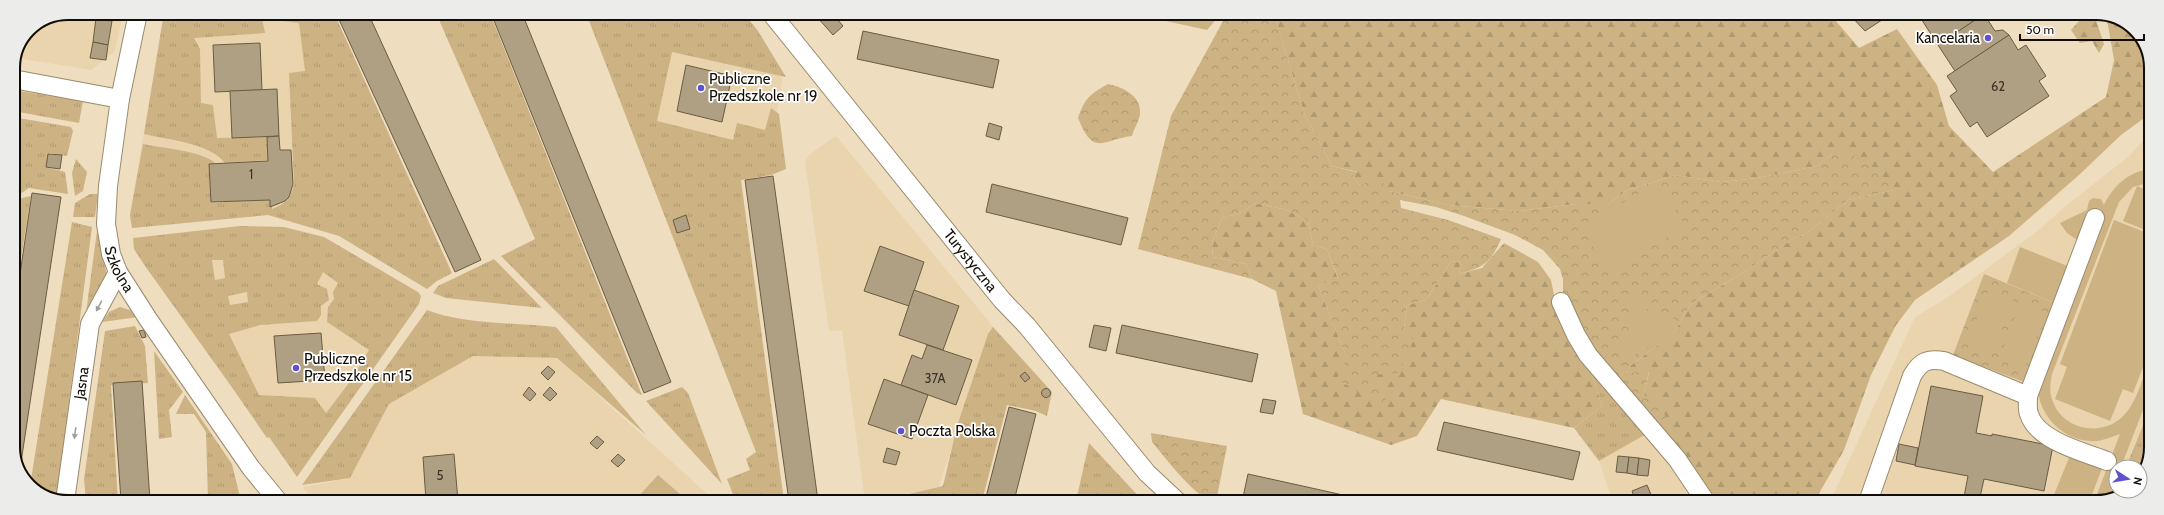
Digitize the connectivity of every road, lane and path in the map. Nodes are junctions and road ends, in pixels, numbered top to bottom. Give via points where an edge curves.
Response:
1 (137, 20) edge
2 (777, 20) edge
3 (20, 80) edge
4 (120, 99) junction
5 (2095, 218) dead end
6 (118, 272) junction
7 (1561, 302) dead end
8 (2028, 396) junction
9 (2107, 461) dead end
10 (66, 495) edge
11 (273, 495) edge
12 (1171, 495) edge
13 (1701, 495) edge
14 (1870, 495) edge

1 - 4 street
2 - 12 street, Turystyczna via 1002,300 1027,326 1147,473
3 - 4 street
4 - 6 street, Szkolna via 108,186 106,224 111,254
5 - 8 street
6 -> 10 street, Jasna via 90,324
6 - 11 street, Szkolna via 231,440
7 - 13 street via 1588,355 1677,459
8 - 9 street via 2029,414 2045,435
8 - 14 street via 1944,361 1924,361 1912,376

